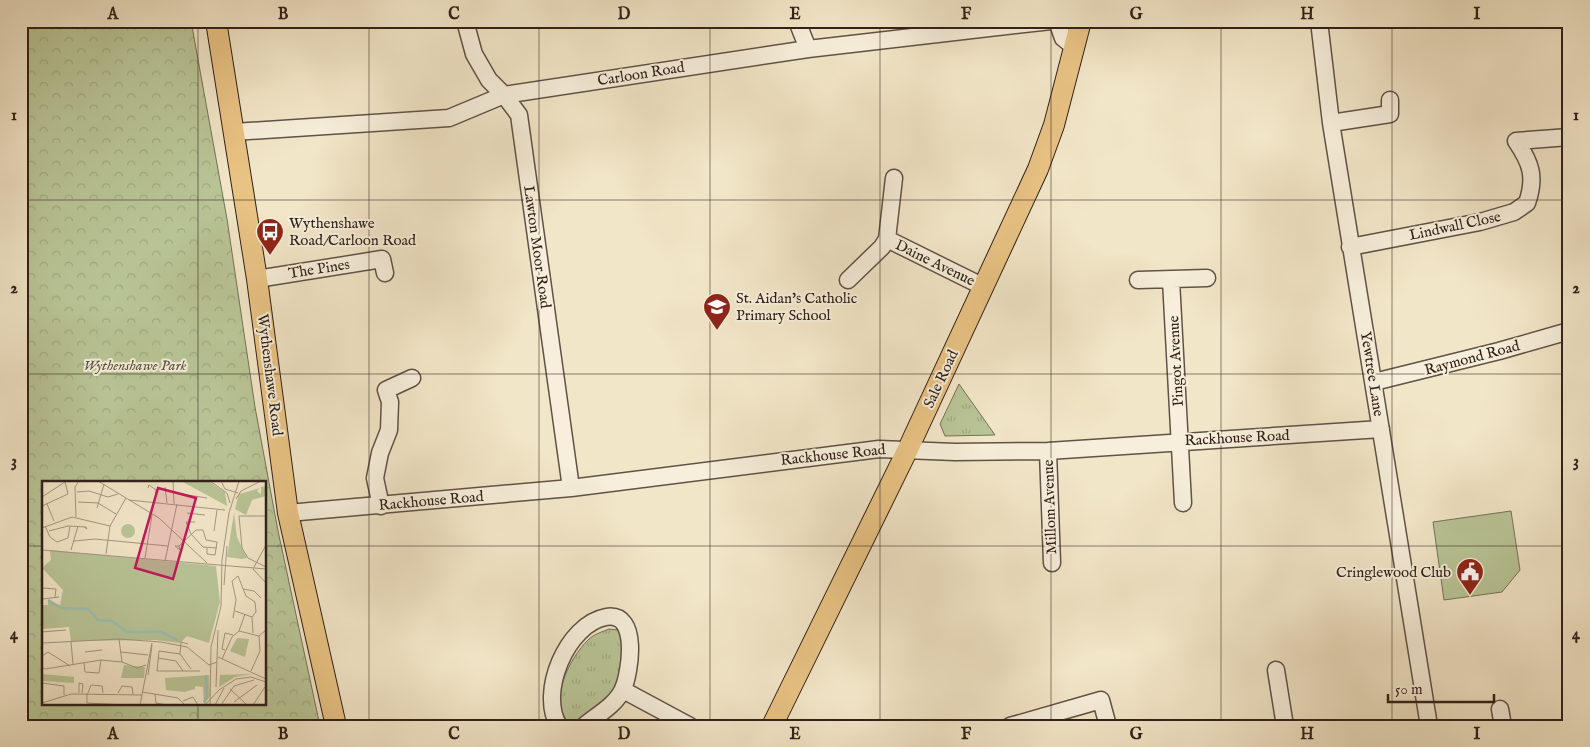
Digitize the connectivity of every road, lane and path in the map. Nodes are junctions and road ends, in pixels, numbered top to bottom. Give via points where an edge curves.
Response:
1 (216, 21) edge
2 (465, 21) edge
3 (798, 21) edge
4 (1051, 21) edge
5 (1057, 21) edge
6 (1081, 21) edge
7 (1319, 21) edge
8 (1074, 47) junction
9 (808, 49) junction
10 (504, 95) junction
11 (1390, 100) dead end
12 (1331, 123) junction
13 (234, 132) junction
14 (1569, 138) edge
15 (894, 178) dead end
16 (887, 239) junction
17 (1350, 247) junction
18 (382, 259) dead end
19 (1207, 278) dead end
20 (257, 279) junction
21 (848, 280) dead end
22 (1138, 280) dead end
23 (1172, 280) junction
24 (984, 287) junction
25 (1569, 331) edge
26 (412, 378) dead end
27 (1374, 382) junction
28 (1381, 429) junction
29 (1181, 441) junction
30 (908, 449) junction
31 (1048, 451) junction
32 (572, 488) junction
33 (1183, 503) dead end
34 (381, 506) junction
35 (288, 513) junction
36 (1052, 563) dead end
37 (1276, 670) dead end
38 (623, 690) junction
39 (1500, 709) dead end
40 (336, 726) edge
41 (558, 726) edge
42 (584, 726) edge
43 (690, 726) edge
44 (772, 726) edge
45 (1010, 726) edge
46 (1108, 726) edge
47 (1285, 726) edge
48 (1429, 726) edge
49 (1503, 726) edge

1 - 13 main road, Wythenshawe Road
2 - 10 street, Lawton Moor Road via 474,54 489,80
3 - 9 street
4 - 9 street, Carloon Road
5 - 8 street via 1063,38
6 - 8 main road, Sale Road
7 - 12 street, Yewtree Lane
8 - 24 main road, Sale Road via 1054,125 1038,169
9 - 10 street, Carloon Road
10 - 13 street, Carloon Road via 449,118
10 - 32 street, Lawton Moor Road via 518,115
11 - 12 street via 1390,114
12 - 17 street, Yewtree Lane
13 - 20 main road, Wythenshawe Road
14 - 17 street, Lindwall Close via 1516,141 1527,156 1533,176 1527,203 1514,212 1480,222
15 - 16 street, Daine Avenue
16 - 21 street, Daine Avenue
16 - 24 street, Daine Avenue
17 - 27 street, Yewtree Lane
18 - 20 street, The Pines
19 - 23 street
20 - 35 main road, Wythenshawe Road
22 - 23 street
23 - 29 street, Pingot Avenue
24 - 30 main road, Sale Road
25 - 27 street, Raymond Road
26 - 34 street via 386,390 390,402 389,430 380,453 376,478
27 - 28 street, Yewtree Lane
28 - 29 street, Rackhouse Road
28 - 48 street, Yewtree Lane
29 - 31 street, Rackhouse Road
29 - 33 street, Pingot Avenue
30 - 31 street, Rackhouse Road
30 - 32 street, Rackhouse Road via 879,449
30 - 44 main road, Sale Road
31 - 36 street, Millom Avenue
32 - 34 street, Rackhouse Road
34 - 35 street, Rackhouse Road
35 - 40 main road, Wythenshawe Road
37 - 47 street
38 - 41 street via 630,664 630,633 621,622 606,617 589,625 570,642 560,661 551,702
38 - 42 street via 615,701
38 - 43 street
39 - 49 street
45 - 46 street via 1100,700

